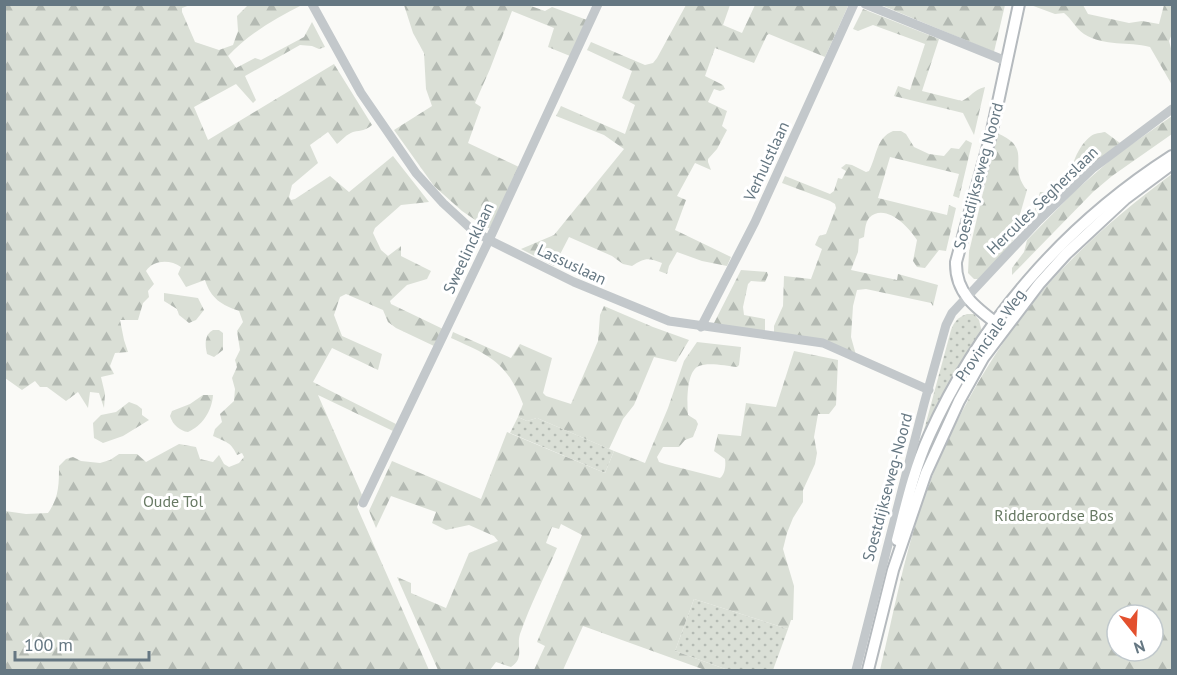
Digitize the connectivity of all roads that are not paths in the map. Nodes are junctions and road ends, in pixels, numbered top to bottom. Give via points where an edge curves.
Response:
1 (312, 4) edge
2 (598, 4) edge
3 (854, 4) edge
4 (865, 4) edge
5 (1019, 4) edge
6 (1006, 61) junction
7 (1173, 109) edge
8 (1173, 156) edge
9 (1173, 164) edge
10 (489, 240) junction
11 (967, 297) junction
12 (952, 312) joint
13 (999, 325) junction
14 (701, 327) junction
15 (928, 390) junction
16 (363, 503) dead end
17 (856, 670) edge
18 (868, 670) edge

1 - 10 street, Lassuslaan via 361,93 416,173 469,227
2 - 10 street, Sweelincklaan
3 - 14 street, Verhulstlaan via 755,222
4 - 6 street
5 - 6 main road, Soestdijkseweg Noord
6 - 11 main road, Soestdijkseweg Noord via 991,135 956,262 957,282
7 - 11 street, Hercules Segherslaan via 1092,169
8 - 13 main road, Provinciale Weg via 1143,174 1082,223 1031,276
9 - 13 main road, Provinciale Weg via 1125,199
10 - 14 street, Lassuslaan via 639,310
10 - 16 street, Sweelincklaan
11 - 12 street, Hercules Segherslaan
11 - 13 main road, Soestdijkseweg Noord
12 - 15 street, Soestdijkseweg-Noord
13 - 18 main road, Provinciale Weg via 949,395 917,466
14 - 15 street, Lassuslaan via 823,343
15 - 17 street, Soestdijkseweg-Noord

